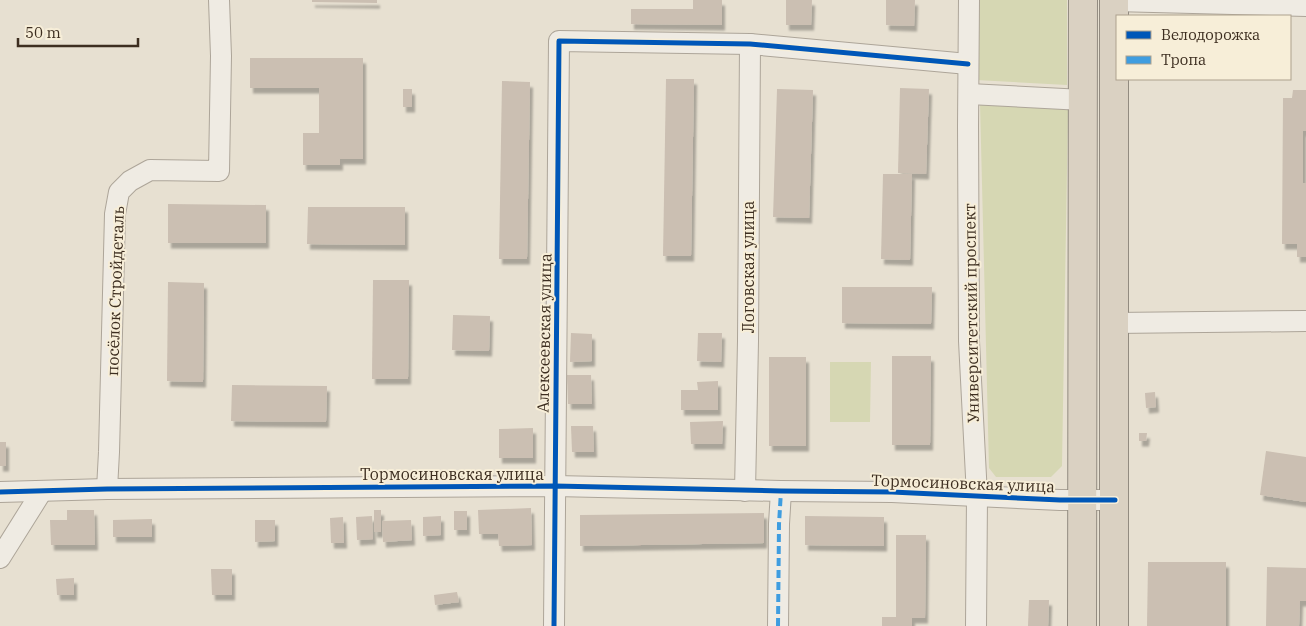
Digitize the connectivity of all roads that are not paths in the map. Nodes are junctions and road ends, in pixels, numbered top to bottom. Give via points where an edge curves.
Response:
1 (219, 0) edge
2 (969, 0) edge
3 (1083, 0) edge
4 (1114, 0) edge
5 (1306, 6) edge
6 (750, 44) junction
7 (968, 64) junction
8 (969, 94) junction
9 (1083, 100) junction
10 (1306, 321) edge
11 (1114, 323) junction
12 (555, 486) junction
13 (107, 489) junction
14 (42, 491) junction
15 (745, 491) junction
16 (781, 491) junction
17 (0, 492) edge
18 (977, 496) junction
19 (1114, 500) junction
20 (1082, 501) junction
21 (0, 558) edge
22 (554, 626) edge
23 (778, 626) edge
24 (976, 626) edge
25 (1082, 626) edge
26 (1114, 626) edge

1 - 13 street, посёлок Стройдеталь via 219,172 150,170 130,181 119,192 115,214
2 - 7 street, Университетский проспект
3 - 9 highway
4 - 5 street
4 - 11 highway
6 - 7 street
6 - 12 street, Алексеевская улица via 559,41
6 - 15 street, Логовская улица
7 - 8 street, Университетский проспект
8 - 9 street
8 - 18 street, Университетский проспект via 969,341
9 - 20 highway
10 - 11 street
11 - 19 highway
12 - 13 street, Тормосиновская улица
12 - 15 street, Тормосиновская улица
12 - 22 street, Алексеевская улица
13 - 14 street, Тормосиновская улица
14 - 17 street, Тормосиновская улица
14 - 21 street
15 - 16 street, Тормосиновская улица
16 - 18 street, Тормосиновская улица
16 - 23 street
18 - 20 street, Тормосиновская улица
18 - 24 street, Университетский проспект
19 - 20 street, Тормосиновская улица
19 - 26 highway
20 - 25 highway

